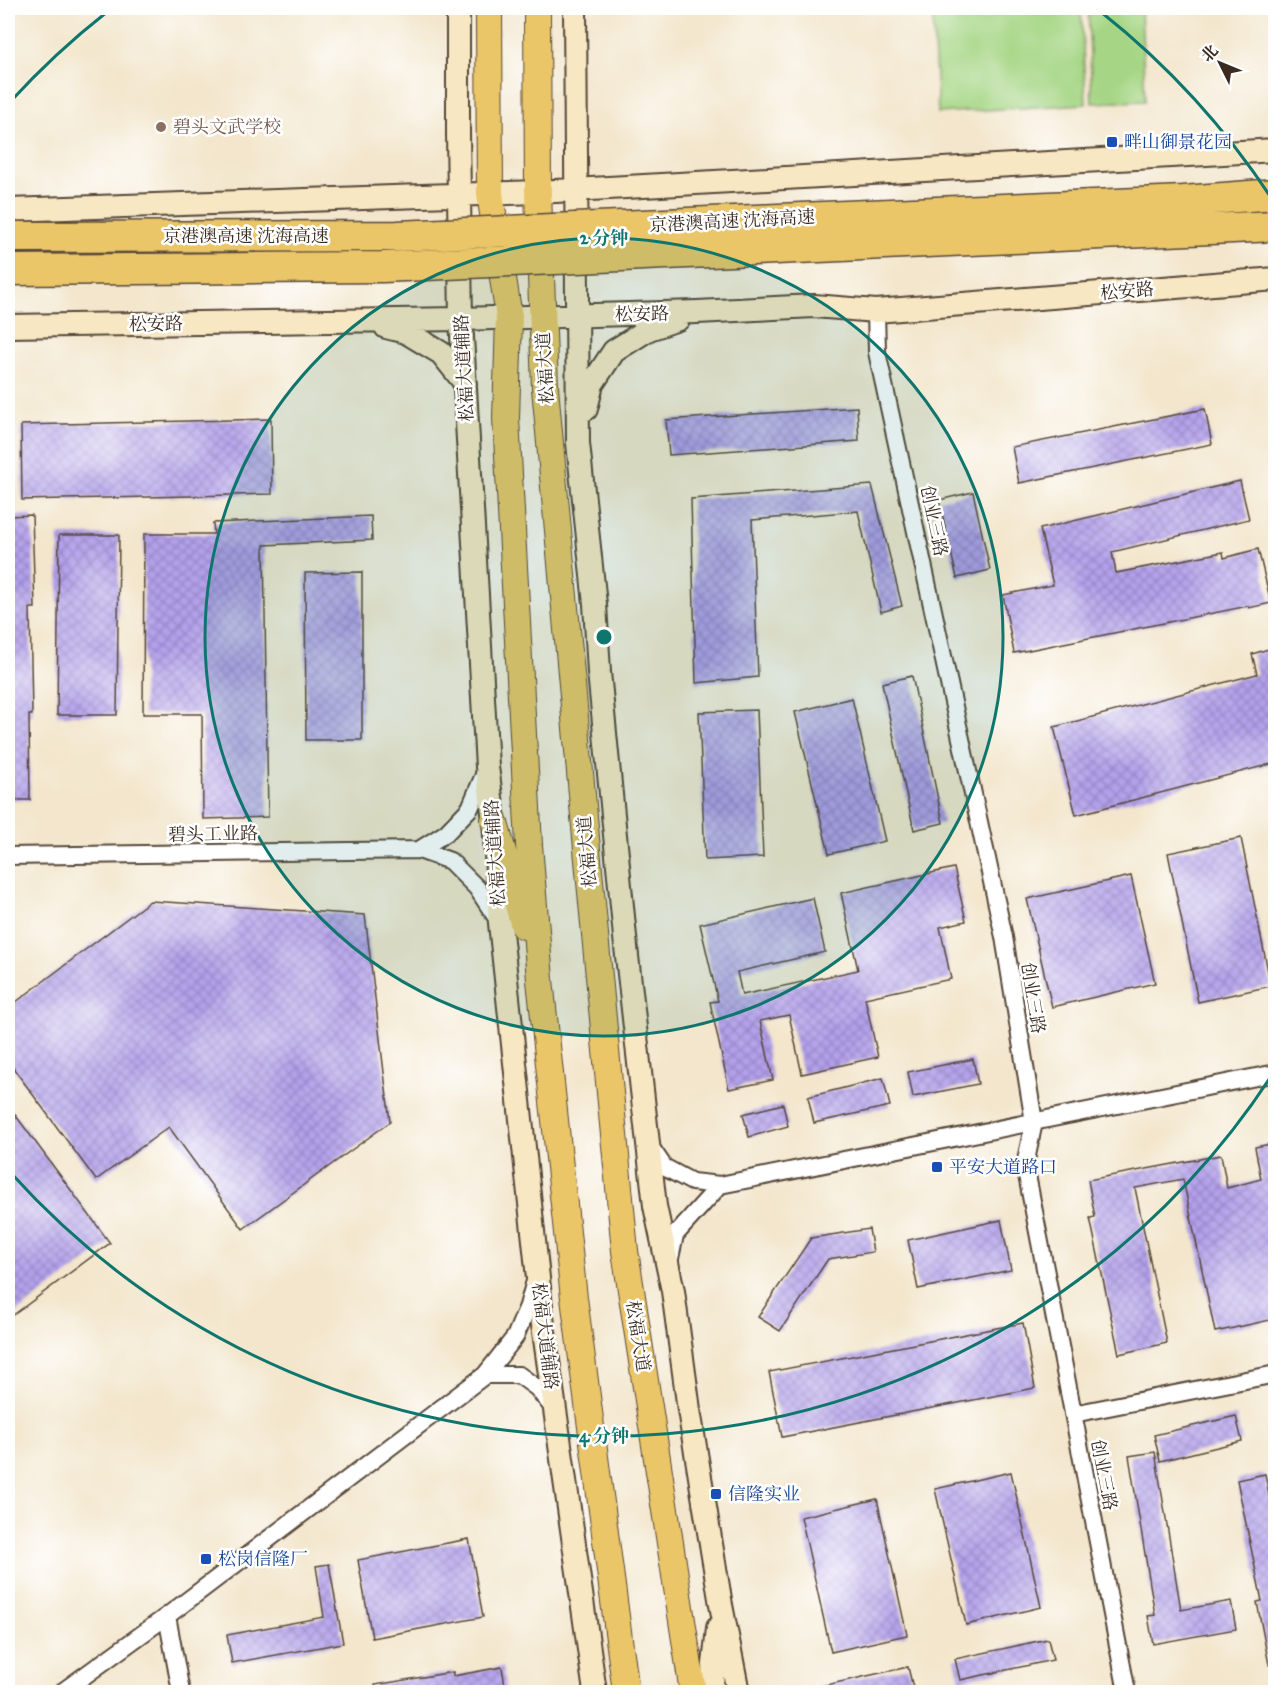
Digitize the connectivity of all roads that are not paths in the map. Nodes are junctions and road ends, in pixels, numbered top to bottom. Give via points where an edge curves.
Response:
1 (458, 8) edge
2 (489, 8) edge
3 (537, 8) edge
4 (576, 8) edge
5 (1275, 150) edge
6 (577, 189) junction
7 (538, 192) junction
8 (460, 194) junction
9 (490, 194) junction
10 (1275, 194) edge
11 (8, 210) edge
12 (1275, 226) edge
13 (8, 237) edge
14 (8, 270) edge
15 (1275, 279) edge
16 (876, 311) junction
17 (697, 312) junction
18 (578, 315) junction
19 (543, 316) junction
20 (509, 317) junction
21 (461, 319) junction
22 (361, 322) junction
23 (8, 327) edge
24 (465, 382) junction
25 (578, 443) junction
26 (594, 604) junction
27 (568, 640) junction
28 (591, 764) junction
29 (488, 767) junction
30 (494, 820) junction
31 (419, 850) junction
32 (8, 856) edge
33 (589, 871) junction
34 (500, 924) junction
35 (626, 947) junction
36 (540, 980) junction
37 (1275, 1073) edge
38 (1034, 1122) junction
39 (647, 1142) junction
40 (720, 1185) junction
41 (668, 1268) junction
42 (537, 1274) junction
43 (1275, 1374) edge
44 (485, 1375) junction
45 (555, 1409) junction
46 (1073, 1414) junction
47 (721, 1605) junction
48 (167, 1616) junction
49 (588, 1646) junction
50 (62, 1692) edge
51 (181, 1692) edge
52 (595, 1692) edge
53 (607, 1692) edge
54 (626, 1692) edge
55 (693, 1692) edge
56 (711, 1692) edge
57 (738, 1692) edge
58 (1127, 1692) edge

1 - 8 main road, 松福大道辅路
2 - 9 main road, 松福大道
3 - 7 main road, 松福大道
4 - 6 main road
5 - 6 main road
6 - 7 main road
6 - 18 main road
7 - 9 main road
7 - 19 main road, 松福大道
8 - 9 main road
8 - 11 main road
8 - 21 main road, 松福大道辅路
9 - 20 main road, 松福大道
10 - 13 highway, 京港澳高速 沈海高速, bridge via 397,236
12 - 14 highway, 京港澳高速 沈海高速, bridge via 383,267
15 - 16 main road, 松安路
16 - 17 main road, 松安路 via 814,306
16 - 38 street, 创业三路 via 878,352 1004,937
17 - 18 main road, 松安路
17 - 25 main road via 649,329 614,351 592,384
18 - 19 main road, 松安路
18 - 25 main road
19 - 20 main road, 松安路
19 - 27 main road, 松福大道 via 545,388
20 - 21 main road, 松安路
20 - 36 main road, 松福大道 via 506,418
21 - 22 main road, 松安路
21 - 24 main road, 松福大道辅路
22 - 23 main road, 松安路
22 - 24 main road via 406,332 441,353
24 - 29 main road, 松福大道辅路
25 - 26 main road
26 - 28 main road
26 - 35 main road
27 - 28 main road
27 - 33 main road, 松福大道
28 - 33 main road
28 - 35 main road
29 - 30 main road, 松福大道辅路
29 - 31 street via 470,808 446,833
30 - 34 main road, 松福大道辅路
30 - 36 main road
31 - 32 street, 碧头工业路
31 - 34 street via 450,861 477,888
33 - 55 main road, 松福大道 via 625,1251
34 - 42 main road, 松福大道辅路
35 - 39 main road
36 - 54 main road, 松福大道 via 574,1298
37 - 38 street
38 - 40 street
38 - 46 street, 创业三路 via 1025,1166
39 - 40 street via 664,1167 692,1182
39 - 41 main road
40 - 41 street via 675,1235
41 - 47 main road
42 - 44 street via 515,1337
42 - 45 main road, 松福大道辅路
43 - 46 street
44 - 45 street via 519,1375
44 - 48 street
45 - 49 main road, 松福大道辅路
46 - 58 street, 创业三路
47 - 56 main road
47 - 57 main road
48 - 50 street
48 - 51 street
49 - 52 main road, 松福大道辅路
49 - 53 main road

